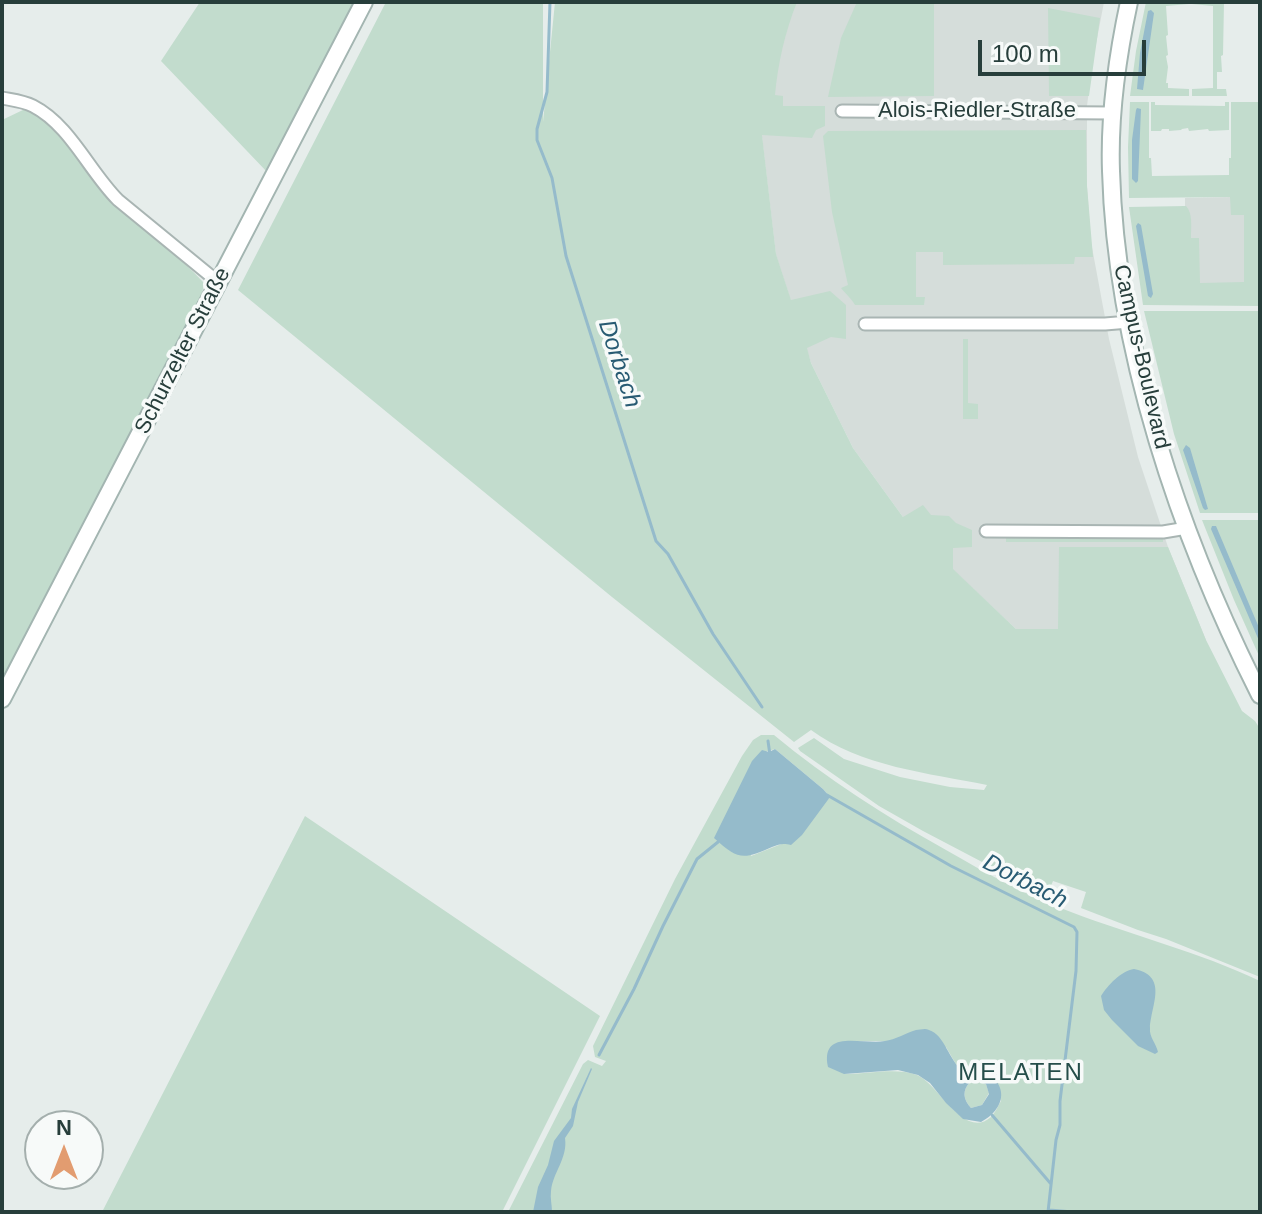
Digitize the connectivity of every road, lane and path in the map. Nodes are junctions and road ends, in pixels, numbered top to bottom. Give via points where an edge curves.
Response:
1 (364, 2) edge
2 (1129, 2) edge
3 (2, 98) edge
4 (842, 111) dead end
5 (1112, 113) junction
6 (218, 282) junction
7 (1129, 322) junction
8 (865, 324) dead end
9 (1187, 528) junction
10 (986, 531) dead end
11 (1260, 695) edge
12 (2, 699) edge

1 - 6 street, Schurzelter Straße
2 - 5 street, Campus-Boulevard
3 - 6 street via 31,105 50,117 118,200
4 - 5 street, Alois-Riedler-Straße
5 - 7 street, Campus-Boulevard via 1114,224
6 - 12 street, Schurzelter Straße
7 - 8 street
7 - 9 street, Campus-Boulevard
9 - 10 street
9 - 11 street, Campus-Boulevard

